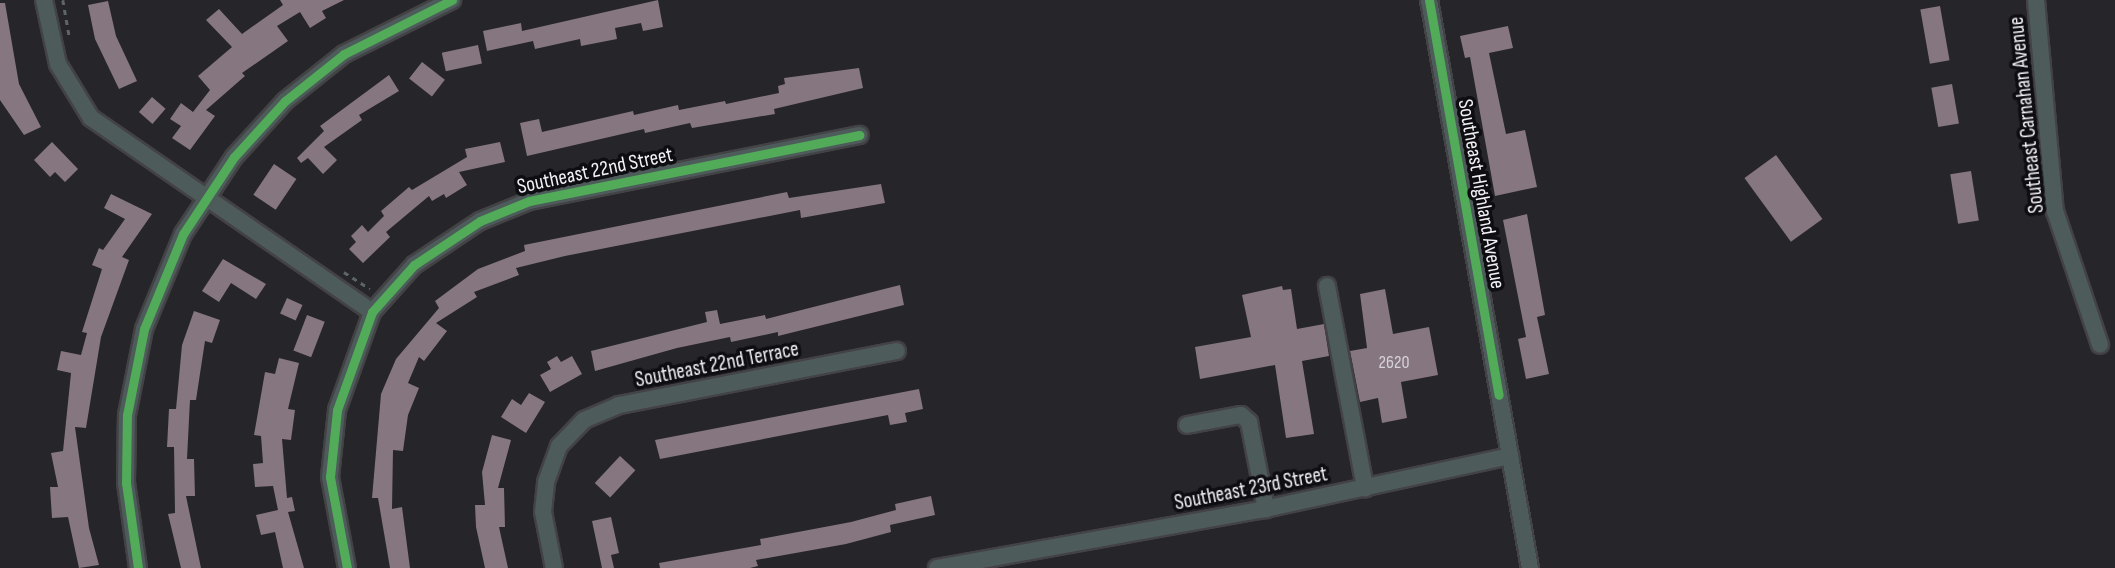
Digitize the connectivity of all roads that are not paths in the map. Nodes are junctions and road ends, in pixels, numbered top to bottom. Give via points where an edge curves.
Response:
1 (44, 0) edge
2 (452, 0) edge
3 (1429, 0) edge
4 (2036, 0) edge
5 (859, 135) dead end
6 (205, 198) junction
7 (1327, 286) dead end
8 (376, 307) junction
9 (2100, 345) dead end
10 (897, 351) dead end
11 (1188, 425) dead end
12 (1510, 456) junction
13 (1365, 488) junction
14 (1266, 509) junction
15 (946, 567) edge
16 (138, 568) edge
17 (347, 568) edge
18 (554, 568) edge
19 (1530, 568) edge

1 - 6 street via 58,64 82,107 103,128
2 - 6 street via 379,33 324,68 268,119
3 - 12 street, Southeast Highland Avenue
4 - 9 street, Southeast Carnahan Avenue via 2055,211
5 - 8 street, Southeast 22nd Street via 529,201 480,221 440,246
6 - 8 street
6 - 16 street via 157,290 132,382 126,483
7 - 13 street
8 - 17 street via 352,360 331,443 330,477
10 - 18 street, Southeast 22nd Terrace via 607,408 570,431 559,446 543,503
11 - 14 street via 1241,415 1249,422
12 - 13 street, Southeast 23rd Street
12 - 19 street
13 - 14 street, Southeast 23rd Street
14 - 15 street, Southeast 23rd Street

